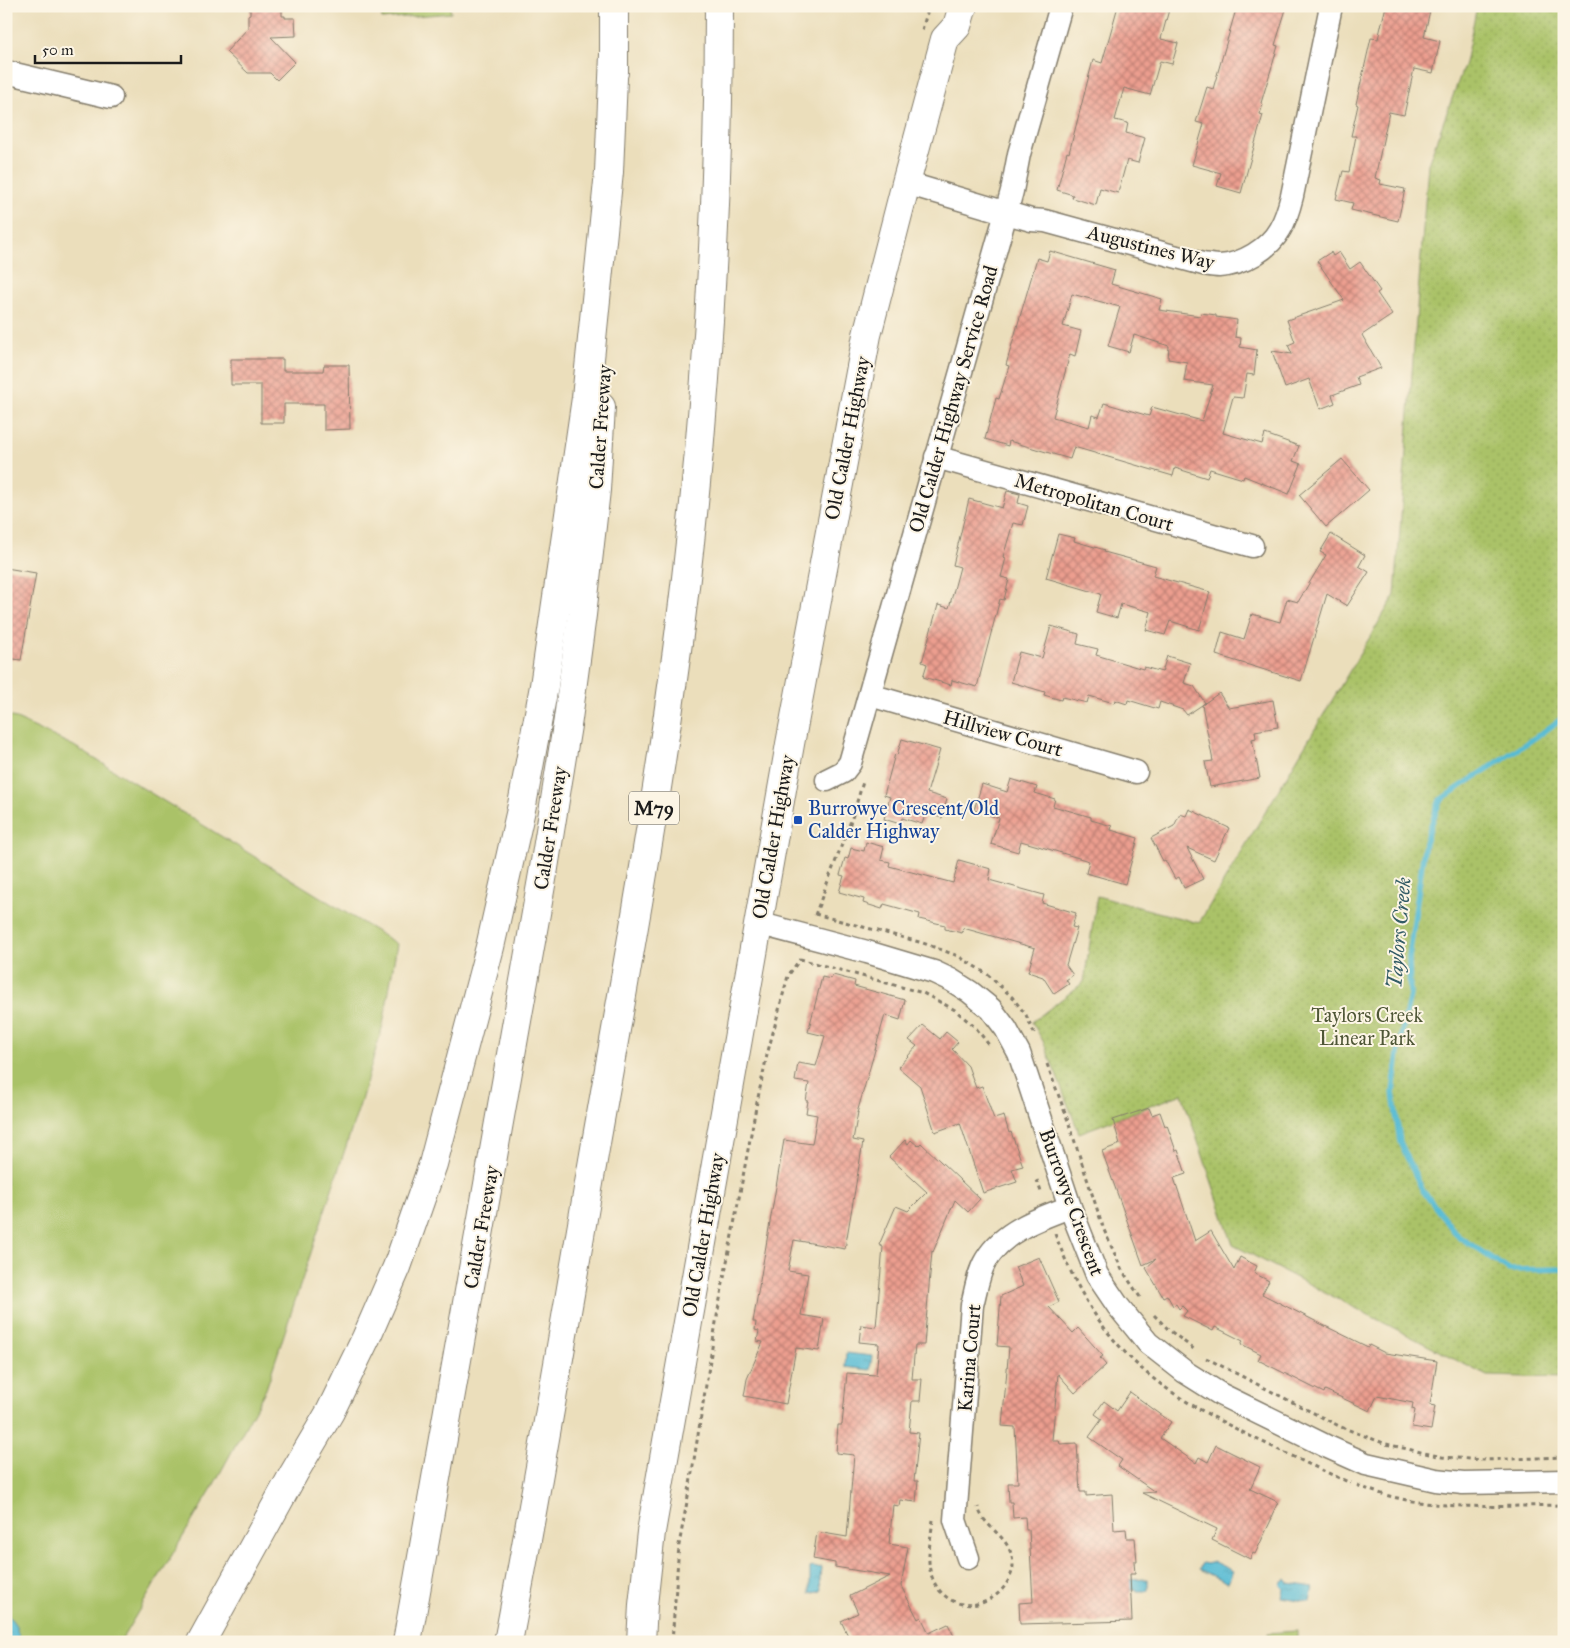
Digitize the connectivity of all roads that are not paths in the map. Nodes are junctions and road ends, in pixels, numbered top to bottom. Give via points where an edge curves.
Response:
1 (614, 6) edge
2 (719, 6) edge
3 (945, 6) edge
4 (963, 6) edge
5 (1061, 6) edge
6 (1330, 6) edge
7 (946, 39) junction
8 (614, 55) junction
9 (6, 72) edge
10 (111, 97) dead end
11 (906, 183) junction
12 (1006, 213) junction
13 (936, 457) junction
14 (1252, 546) dead end
15 (870, 695) junction
16 (1136, 772) dead end
17 (827, 780) dead end
18 (758, 923) junction
19 (1070, 1207) junction
20 (1564, 1481) edge
21 (968, 1558) dead end
22 (200, 1642) edge
23 (407, 1642) edge
24 (509, 1642) edge
25 (641, 1642) edge

1 - 8 main road, Calder Freeway
2 - 24 main road, M79 via 712,270 700,438 684,592 656,791
3 - 7 main road, Old Calder Highway via 941,21
4 - 7 main road, Old Calder Highway via 957,26
5 - 12 street, Old Calder Highway Service Road via 1019,154
6 - 12 street, Augustines Way via 1287,216 1272,242 1260,250 1236,262 1220,266 1204,264
7 - 11 main road, Old Calder Highway
8 - 22 main road via 609,172 581,436 534,742 490,947 432,1164 397,1267 330,1412
8 - 23 main road, Calder Freeway via 613,171 602,402 582,615 544,868
9 - 10 street
11 - 12 street, Augustines Way
11 - 18 main road, Old Calder Highway via 867,334
12 - 13 street, Old Calder Highway Service Road
13 - 14 street, Metropolitan Court
13 - 15 street, Old Calder Highway Service Road
15 - 16 street, Hillview Court
15 - 17 street, Old Calder Highway Service Road via 850,763 844,772
18 - 19 street, Burrowye Crescent via 934,972 970,992 990,1009 1019,1053
18 - 25 main road, Old Calder Highway via 651,1532
19 - 20 street, Burrowye Crescent via 1097,1275 1118,1306 1148,1343 1220,1394 1366,1464 1463,1483
19 - 21 street, Karina Court via 1013,1233 997,1246 985,1261 976,1288 956,1520

